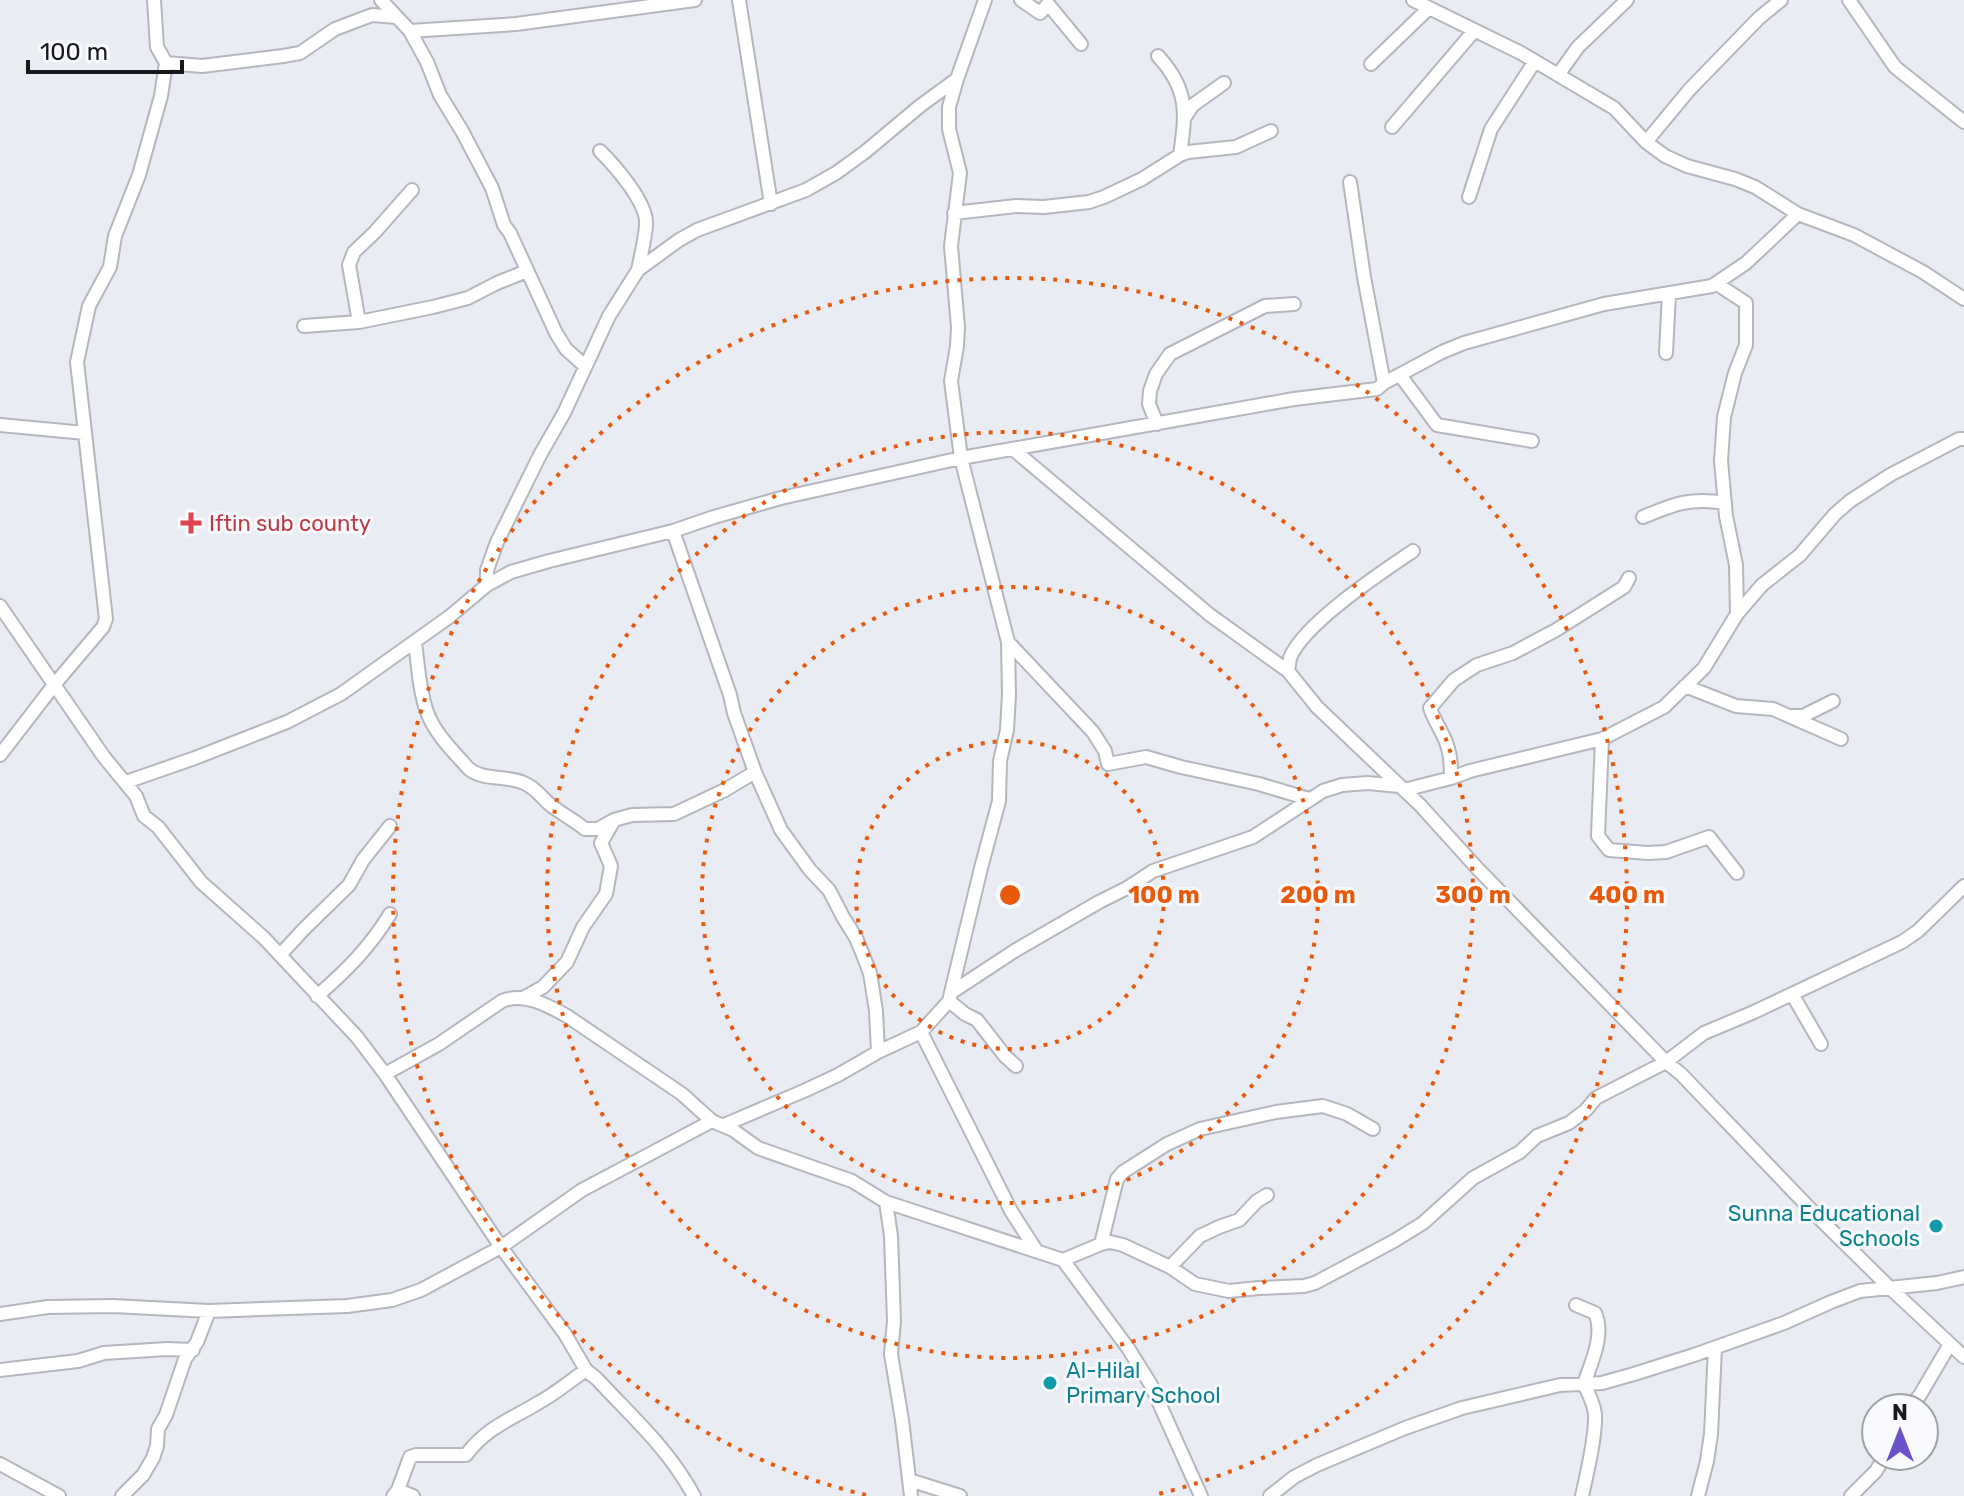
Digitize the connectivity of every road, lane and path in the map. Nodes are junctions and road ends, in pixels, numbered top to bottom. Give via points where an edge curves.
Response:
1 (154, 0) edge
2 (381, 0) edge
3 (695, 0) edge
4 (739, 0) edge
5 (985, 0) edge
6 (1021, 0) edge
7 (1413, 0) edge
8 (1627, 0) edge
9 (1781, 0) edge
10 (1849, 0) edge
11 (1429, 8) junction
12 (396, 17) junction
13 (410, 31) junction
14 (1474, 31) junction
15 (1081, 44) dead end
16 (1158, 56) dead end
17 (1535, 61) junction
18 (166, 63) junction
19 (1371, 64) dead end
20 (1558, 75) junction
21 (957, 79) junction
22 (1224, 83) dead end
23 (1185, 117) junction
24 (1964, 122) edge
25 (1392, 127) dead end
26 (1271, 131) dead end
27 (1646, 142) junction
28 (600, 151) dead end
29 (1180, 155) junction
30 (1350, 182) dead end
31 (412, 190) dead end
32 (1469, 197) dead end
33 (771, 204) junction
34 (954, 213) junction
35 (1798, 214) junction
36 (638, 270) junction
37 (527, 271) junction
38 (1717, 284) junction
39 (1669, 293) junction
40 (1964, 299) edge
41 (1294, 304) dead end
42 (359, 322) junction
43 (304, 326) dead end
44 (1666, 353) dead end
45 (585, 366) junction
46 (1400, 375) junction
47 (1384, 383) junction
48 (1157, 424) junction
49 (0, 425) edge
50 (85, 433) junction
51 (1964, 439) edge
52 (1532, 441) dead end
53 (1014, 450) junction
54 (961, 458) junction
55 (1725, 503) junction
56 (1643, 517) dead end
57 (673, 531) junction
58 (1413, 551) dead end
59 (1629, 578) dead end
60 (487, 585) junction
61 (0, 606) edge
62 (1737, 614) junction
63 (415, 642) junction
64 (1008, 642) junction
65 (1288, 671) junction
66 (54, 685) junction
67 (1685, 686) junction
68 (1833, 701) dead end
69 (1792, 716) junction
70 (1602, 739) junction
71 (1841, 739) dead end
72 (0, 755) edge
73 (755, 772) junction
74 (1451, 778) junction
75 (126, 782) junction
76 (1402, 788) junction
77 (1309, 799) junction
78 (614, 820) junction
79 (390, 826) dead end
80 (1737, 873) dead end
81 (1964, 886) edge
82 (390, 914) dead end
83 (280, 955) junction
84 (1792, 994) junction
85 (317, 996) junction
86 (950, 996) junction
87 (525, 997) junction
88 (921, 1032) junction
89 (1821, 1044) dead end
90 (878, 1052) junction
91 (1666, 1062) junction
92 (1016, 1066) dead end
93 (385, 1074) junction
94 (718, 1123) junction
95 (1373, 1129) dead end
96 (1267, 1195) dead end
97 (886, 1202) junction
98 (1101, 1244) junction
99 (501, 1247) junction
100 (1036, 1250) junction
101 (1063, 1260) junction
102 (1170, 1267) junction
103 (1964, 1277) edge
104 (1889, 1287) junction
105 (1576, 1305) dead end
106 (209, 1311) junction
107 (0, 1314) edge
108 (1950, 1344) junction
109 (1715, 1348) junction
110 (193, 1350) junction
111 (1964, 1357) edge
112 (0, 1370) edge
113 (586, 1370) junction
114 (1584, 1384) junction
115 (1922, 1392) edge
116 (0, 1464) edge
117 (1875, 1472) edge
118 (909, 1480) junction
119 (396, 1493) edge
120 (59, 1496) edge
121 (122, 1496) edge
122 (413, 1496) edge
123 (694, 1496) edge
124 (911, 1496) edge
125 (960, 1496) edge
126 (1201, 1496) edge
127 (1270, 1496) edge
128 (1582, 1496) edge
129 (1698, 1496) edge
130 (1851, 1496) edge

1 - 18 street via 157,47
2 - 12 street
3 - 13 street via 531,22
4 - 33 street
5 - 21 street
6 - 15 street via 1040,13 1048,4
7 - 11 street
8 - 20 street via 1578,47
9 - 27 street via 1690,89
10 - 24 street via 1895,67
11 - 14 street
11 - 19 street
12 - 13 street
12 - 18 street via 372,15 335,29 300,53 202,66
13 - 37 street via 492,188
14 - 17 street
14 - 25 street
16 - 23 street via 1172,72
17 - 20 street
17 - 32 street via 1491,129
18 - 50 street via 139,175 81,339 77,362
20 - 27 street via 1614,108
21 - 33 street via 836,173
21 - 34 street via 949,107 960,173
22 - 23 street
23 - 29 street
26 - 29 street via 1236,147
27 - 35 street via 1687,166 1755,187
28 - 36 street via 645,213
29 - 34 street via 1089,202
30 - 47 street
31 - 42 street via 354,252 349,265
33 - 36 street via 697,230
34 - 54 street via 951,246 958,327 951,381
35 - 38 street
35 - 40 street via 1854,235
36 - 45 street
37 - 42 street via 468,298
37 - 45 street via 556,333
38 - 39 street
38 - 55 street via 1746,303 1746,345 1724,417
39 - 44 street
39 - 46 street via 1604,304 1464,343
41 - 48 street via 1265,306 1170,354 1150,391
42 - 43 street
45 - 60 street via 497,542
46 - 47 street
46 - 52 street via 1437,425
47 - 48 street via 1377,389
48 - 53 street
49 - 50 street
50 - 66 street via 106,619
51 - 62 street via 1850,501
53 - 54 street
53 - 65 street via 1210,615
54 - 57 street via 781,498
54 - 64 street
55 - 56 street via 1678,503
55 - 62 street via 1736,565
57 - 60 street via 511,572
57 - 73 street
58 - 65 street via 1322,619 1300,642
59 - 74 street via 1624,587 1556,630 1454,680 1430,708 1447,743
60 - 63 street
61 - 66 street
62 - 67 street via 1704,668
63 - 75 street via 341,694 287,722
63 - 78 street via 427,713 469,769 523,782 585,829
64 - 77 street via 1093,732 1108,764 1146,757
64 - 86 street via 1009,706 999,801
65 - 76 street via 1317,707
66 - 72 street
66 - 75 street
67 - 69 street via 1736,706
67 - 70 street via 1664,707
68 - 69 street
69 - 71 street
70 - 74 street
70 - 80 street via 1598,836 1609,850 1666,852 1709,837
73 - 78 street via 674,814
73 - 90 street via 781,830 829,890 856,938 870,973
74 - 76 street
75 - 83 street via 144,816 201,882
76 - 77 street via 1342,785
76 - 91 street
77 - 86 street via 1253,837 1153,871 1016,950
78 - 87 street via 601,843 611,866 606,894 567,962
79 - 83 street via 349,885
81 - 84 street via 1902,942
82 - 85 street via 362,954
83 - 85 street
84 - 89 street
84 - 91 street via 1704,1033
85 - 93 street
86 - 88 street
86 - 92 street
87 - 93 street via 502,1001
87 - 94 street via 583,1026
88 - 90 street
88 - 100 street
90 - 94 street via 817,1085
91 - 102 street via 1596,1098 1569,1123 1537,1136 1520,1152 1473,1178 1414,1229 1315,1283 1229,1291 1195,1284
91 - 104 street
93 - 99 street
94 - 97 street via 758,1148 852,1181
94 - 99 street via 582,1190
95 - 98 street via 1323,1106 1200,1129 1123,1172
96 - 102 street via 1239,1220 1200,1236
97 - 100 street
97 - 118 street via 894,1321 891,1354
98 - 101 street
98 - 102 street via 1123,1245
99 - 106 street via 392,1300
99 - 113 street
100 - 101 street
101 - 126 street via 1151,1385
103 - 104 street
104 - 108 street
104 - 109 street via 1845,1296
105 - 114 street via 1595,1313 1599,1322
106 - 107 street via 99,1306
106 - 110 street
108 - 111 street
108 - 115 street
109 - 114 street
109 - 129 street via 1711,1434
110 - 112 street via 114,1352
110 - 121 street via 158,1429 153,1458
113 - 119 street via 488,1432 466,1455 410,1457
113 - 123 street via 656,1440
114 - 127 street via 1462,1408 1405,1428 1317,1465
114 - 128 street via 1595,1413
116 - 120 street
117 - 130 street
118 - 124 street
118 - 125 street
119 - 122 street

